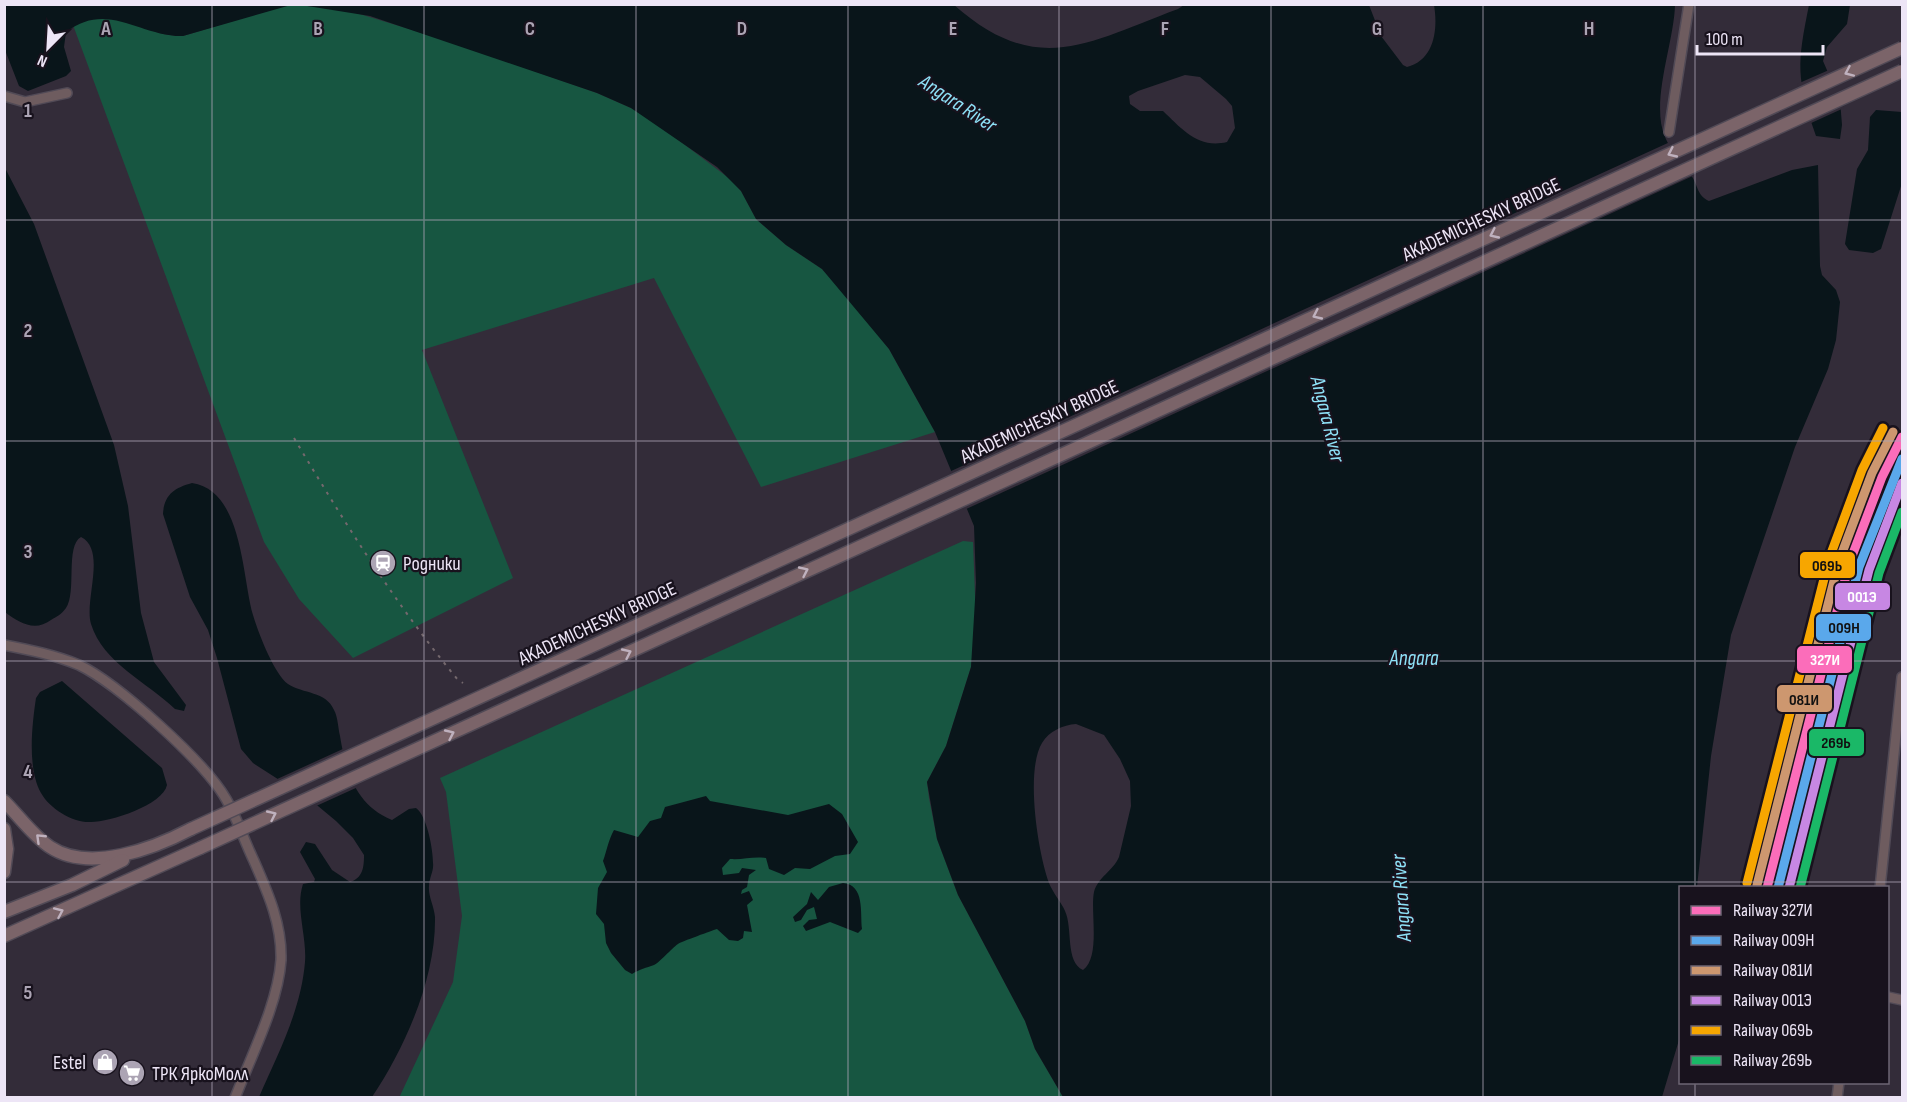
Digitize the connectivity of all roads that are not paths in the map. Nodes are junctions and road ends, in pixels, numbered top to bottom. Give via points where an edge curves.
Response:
1 (1689, 4) edge
2 (1902, 48) edge
3 (1902, 71) edge
4 (67, 93) dead end
5 (4, 96) edge
6 (1669, 132) dead end
7 (4, 645) edge
8 (1902, 677) edge
9 (4, 801) edge
10 (4, 829) edge
11 (153, 844) junction
12 (4, 872) edge
13 (1880, 886) edge
14 (4, 912) edge
15 (5, 936) edge
16 (235, 1098) edge

1 - 6 street
2 -> 11 main road, AKADEMICHESKIY BRIDGE, bridge
15 -> 3 main road, AKADEMICHESKIY BRIDGE, bridge
4 - 5 street via 26,102
7 - 16 street via 57,657 95,675 198,763 226,799 273,905 281,946 274,995
8 - 13 street
11 -> 9 main road via 106,858 75,858 43,842
10 - 12 main road
11 - 14 main road via 72,885

